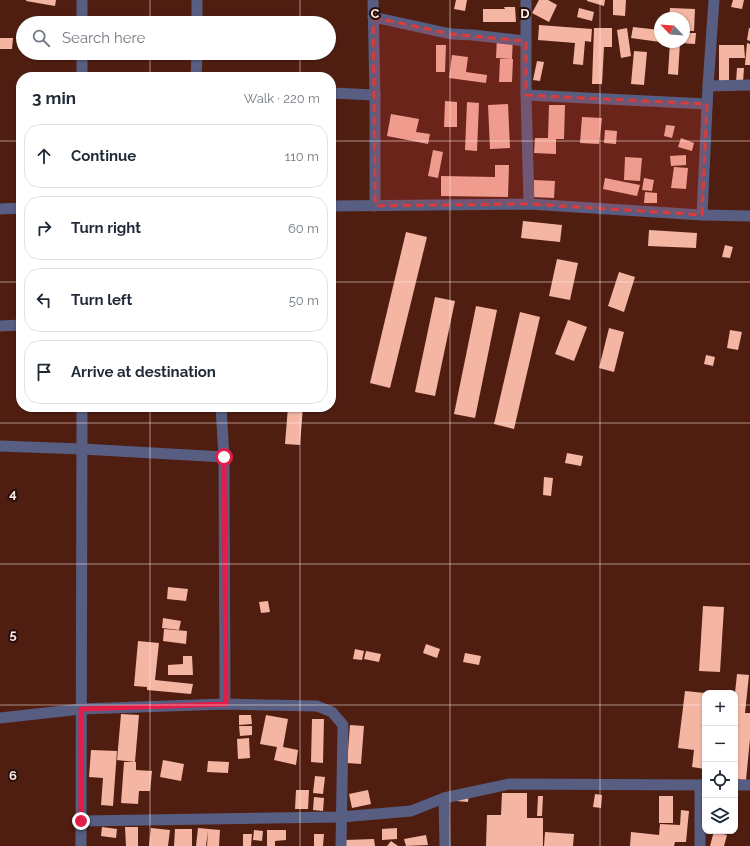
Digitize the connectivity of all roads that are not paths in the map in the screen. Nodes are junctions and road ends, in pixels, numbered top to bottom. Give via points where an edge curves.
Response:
1 (82, 0) edge
2 (197, 0) edge
3 (373, 0) edge
4 (526, 0) edge
5 (714, 0) edge
6 (82, 16) edge
7 (197, 16) edge
8 (373, 17) junction
9 (526, 41) junction
10 (82, 60) edge
11 (196, 60) edge
12 (82, 72) edge
13 (196, 72) edge
14 (750, 85) edge
15 (708, 86) junction
16 (336, 93) edge
17 (375, 95) junction
18 (526, 95) junction
19 (707, 104) junction
20 (529, 204) junction
21 (336, 206) edge
22 (375, 206) junction
23 (0, 208) edge
24 (16, 208) edge
25 (702, 215) junction
26 (750, 216) edge
27 (16, 325) edge
28 (0, 326) edge
29 (82, 412) edge
30 (221, 412) edge
31 (0, 446) edge
32 (82, 449) junction
33 (224, 457) junction
34 (226, 704) junction
35 (81, 709) junction
36 (0, 718) edge
37 (702, 785) edge
38 (738, 785) edge
39 (750, 785) edge
40 (444, 798) junction
41 (702, 798) edge
42 (341, 817) junction
43 (81, 821) junction
44 (81, 846) edge
45 (341, 846) edge
46 (445, 846) edge
47 (700, 846) edge

1 - 6 street
2 - 7 street
3 - 8 street
4 - 9 street
5 - 15 street
8 - 9 street via 451,34
8 - 17 street
9 - 18 street
10 - 12 street
11 - 13 street
14 - 15 street
15 - 19 street
16 - 17 street
17 - 22 street
18 - 19 street
18 - 20 street
19 - 25 street
20 - 22 street
20 - 25 street
21 - 22 street
23 - 24 street
25 - 26 street
27 - 28 street
29 - 32 street
30 - 33 street
31 - 32 street
32 - 33 street
32 - 35 street
33 - 34 street
34 - 35 street
34 - 42 street via 317,706 332,712 343,725
35 - 36 street
35 - 43 street
37 - 40 street via 510,784
38 - 39 street
40 - 42 street via 412,811
40 - 46 street
41 - 47 street
42 - 43 street
42 - 45 street
43 - 44 street

